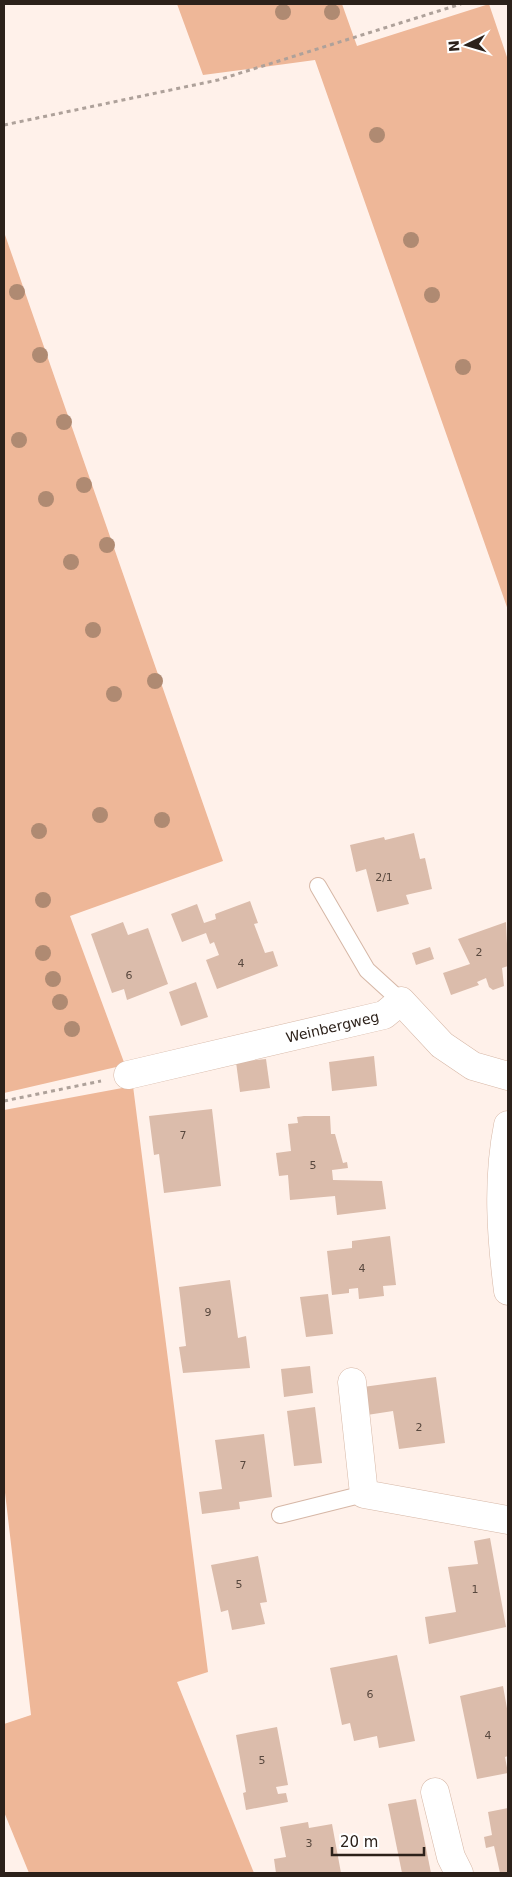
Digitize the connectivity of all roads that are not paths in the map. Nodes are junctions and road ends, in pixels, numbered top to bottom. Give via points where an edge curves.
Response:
1 (318, 886) dead end
2 (401, 1001) junction
3 (128, 1075) road end
4 (508, 1076) edge
5 (508, 1125) edge
6 (508, 1291) edge
7 (352, 1382) dead end
8 (364, 1494) junction
9 (280, 1515) dead end
10 (508, 1520) edge
11 (435, 1792) dead end
12 (459, 1873) edge

1 - 2 lane via 367,970
2 - 3 street, Weinbergweg via 384,1015
2 - 4 street via 442,1045 473,1066
5 - 6 street via 500,1187
7 - 8 street
8 - 9 lane
8 - 10 street
11 - 12 street via 451,1857

